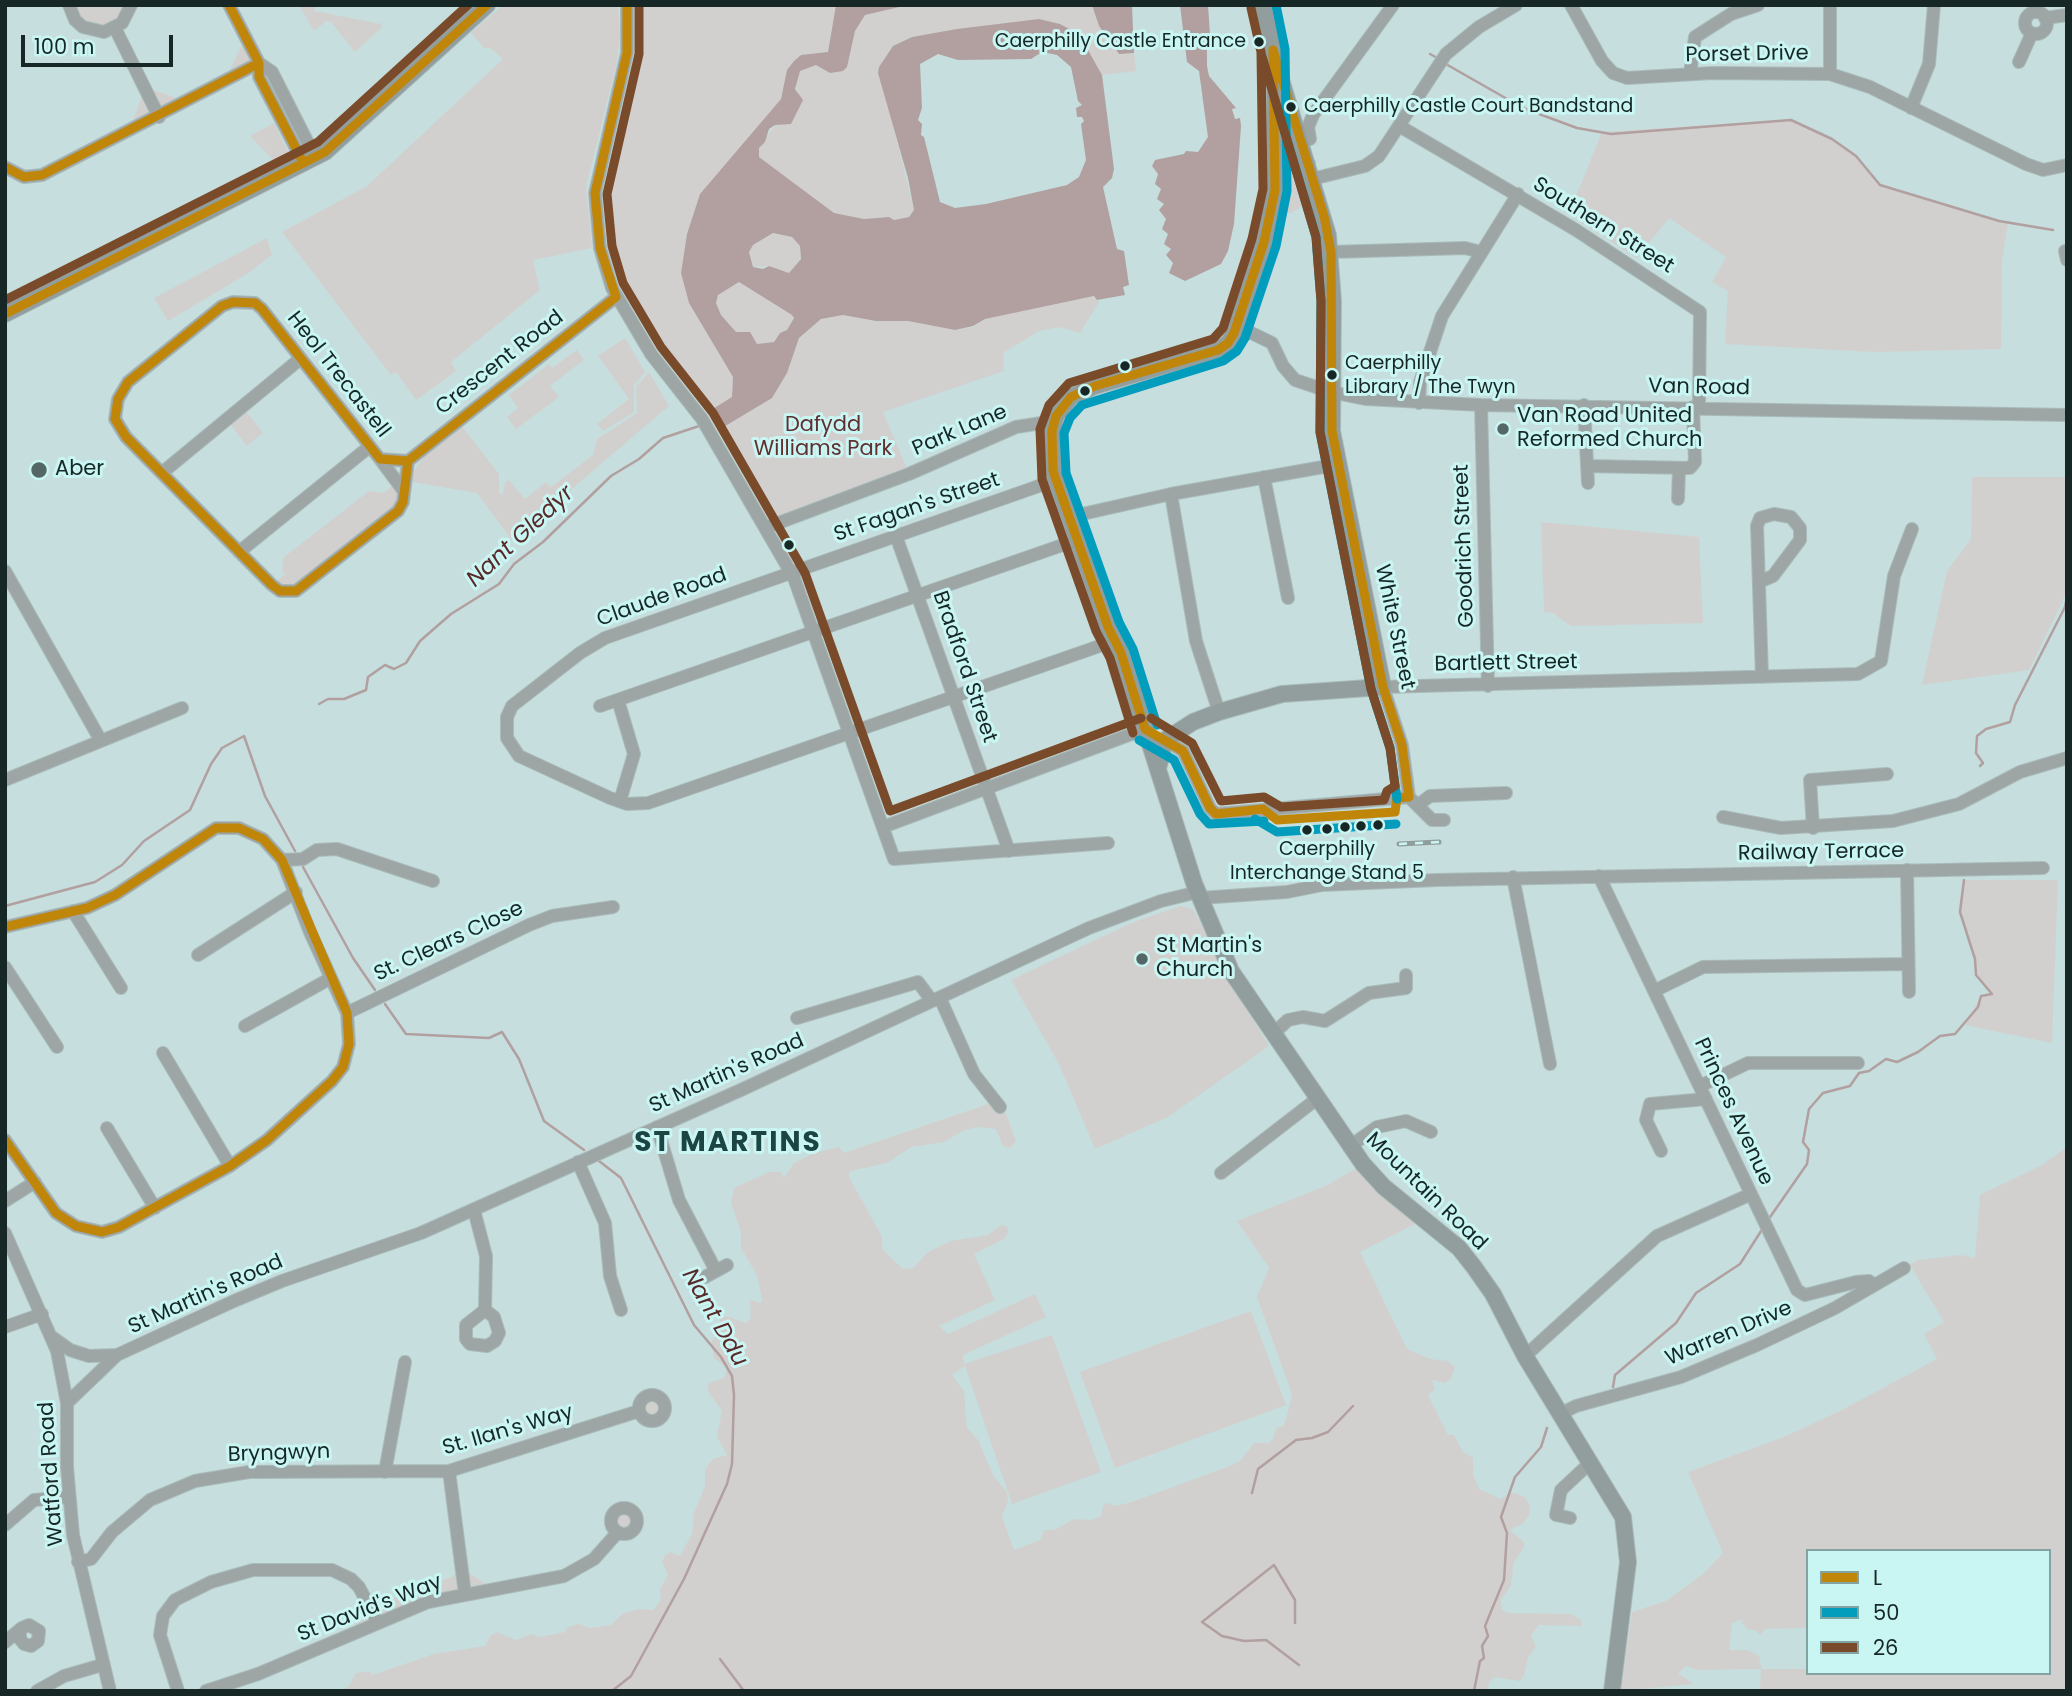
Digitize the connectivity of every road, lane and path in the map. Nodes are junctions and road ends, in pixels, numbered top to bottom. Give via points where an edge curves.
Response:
1 (69, 5) edge
2 (131, 5) edge
3 (229, 5) edge
4 (487, 5) edge
5 (627, 5) edge
6 (1263, 5) edge
7 (1393, 5) edge
8 (1516, 5) edge
9 (1571, 5) edge
10 (1758, 5) edge
11 (1830, 5) edge
12 (1934, 5) edge
13 (2067, 16) edge
14 (115, 28) junction
15 (1273, 50) junction
16 (2019, 62) dead end
17 (259, 63) junction
18 (1690, 74) junction
19 (1830, 74) junction
20 (1911, 108) junction
21 (159, 117) junction
22 (1401, 127) junction
23 (1310, 139) dead end
24 (309, 160) junction
25 (2067, 165) edge
26 (6, 168) edge
27 (1316, 173) junction
28 (1275, 180) junction
29 (1518, 194) junction
30 (1331, 252) junction
31 (1481, 252) junction
32 (616, 297) junction
33 (5, 314) edge
34 (1237, 326) junction
35 (300, 359) junction
36 (1331, 392) junction
37 (1419, 403) junction
38 (1481, 405) junction
39 (1584, 405) junction
40 (1696, 407) junction
41 (2067, 415) edge
42 (1054, 421) junction
43 (369, 447) junction
44 (380, 459) junction
45 (408, 461) junction
46 (1340, 464) junction
47 (1587, 466) junction
48 (1679, 468) junction
49 (163, 472) junction
50 (1264, 477) junction
51 (1056, 480) junction
52 (1588, 483) dead end
53 (403, 490) junction
54 (1171, 495) junction
55 (1678, 499) dead end
56 (1077, 515) junction
57 (765, 528) junction
58 (1912, 528) dead end
59 (896, 536) junction
60 (1077, 540) junction
61 (239, 552) junction
62 (5, 571) edge
63 (791, 572) junction
64 (1759, 582) junction
65 (918, 594) junction
66 (1288, 598) dead end
67 (813, 632) junction
68 (1114, 641) junction
69 (1762, 677) junction
70 (1488, 686) junction
71 (1382, 687) junction
72 (954, 696) junction
73 (618, 700) junction
74 (600, 706) dead end
75 (182, 708) dead end
76 (1219, 712) junction
77 (1145, 729) junction
78 (849, 733) junction
79 (1165, 740) junction
80 (101, 741) junction
81 (2067, 758) edge
82 (1159, 765) junction
83 (1887, 774) dead end
84 (5, 780) edge
85 (986, 788) junction
86 (1506, 793) dead end
87 (620, 801) junction
88 (1413, 801) junction
89 (1723, 817) dead end
90 (1444, 820) dead end
91 (883, 827) junction
92 (1813, 828) junction
93 (1108, 843) dead end
94 (1009, 851) junction
95 (282, 860) junction
96 (2043, 867) dead end
97 (1907, 870) junction
98 (1599, 876) junction
99 (1513, 877) junction
100 (433, 881) dead end
101 (296, 892) junction
102 (1199, 895) junction
103 (613, 907) dead end
104 (73, 911) junction
105 (5, 927) edge
106 (198, 955) dead end
107 (1908, 964) junction
108 (5, 967) edge
109 (1406, 975) dead end
110 (331, 978) junction
111 (121, 988) dead end
112 (1654, 991) junction
113 (1909, 992) dead end
114 (936, 999) junction
115 (347, 1013) junction
116 (797, 1018) dead end
117 (245, 1026) dead end
118 (1274, 1033) junction
119 (57, 1047) dead end
120 (163, 1053) dead end
121 (1858, 1063) dead end
122 (1550, 1064) dead end
123 (1700, 1086) junction
124 (1318, 1098) junction
125 (1706, 1099) junction
126 (1000, 1107) dead end
127 (657, 1127) junction
128 (107, 1128) dead end
129 (1431, 1132) dead end
130 (5, 1140) edge
131 (1349, 1147) junction
132 (1661, 1152) dead end
133 (578, 1163) junction
134 (230, 1166) junction
135 (1221, 1173) dead end
136 (35, 1182) junction
137 (1749, 1195) junction
138 (5, 1201) edge
139 (155, 1208) junction
140 (474, 1210) junction
141 (5, 1233) edge
142 (1904, 1268) dead end
143 (716, 1271) dead end
144 (1873, 1285) junction
145 (485, 1310) dead end
146 (621, 1310) dead end
147 (42, 1314) junction
148 (5, 1327) edge
149 (52, 1337) junction
150 (117, 1355) junction
151 (1525, 1356) junction
152 (405, 1362) dead end
153 (67, 1403) junction
154 (639, 1411) dead end
155 (1560, 1414) junction
156 (1591, 1462) junction
157 (449, 1471) junction
158 (385, 1472) junction
159 (69, 1497) junction
160 (1570, 1518) dead end
161 (5, 1525) edge
162 (618, 1532) dead end
163 (78, 1562) junction
164 (464, 1594) junction
165 (378, 1623) junction
166 (20, 1630) dead end
167 (5, 1642) edge
168 (102, 1665) junction
169 (37, 1691) edge
170 (110, 1691) edge
171 (178, 1691) edge
172 (206, 1691) edge
173 (1612, 1691) edge

1 - 14 street via 83,27 104,32
2 - 14 street
3 - 17 street
4 - 24 main road via 337,143
5 - 32 street via 627,53 595,193 600,248
6 - 15 main road
7 - 23 street via 1313,115
8 - 22 street via 1446,54
9 - 18 street, Porset Drive via 1613,73 1627,79
10 - 18 street via 1731,14 1695,37
11 - 19 street
12 - 20 street via 1929,64
13 - 16 street via 2045,18 2030,13 2025,22 2032,33
14 - 21 street
15 - 27 main road, White Street
15 - 28 main road
17 - 21 street
17 - 24 street via 259,77
18 - 19 street, Porset Drive
19 - 20 street, Porset Drive
20 - 25 street, Porset Drive via 2026,164 2043,170
21 - 26 street via 43,175 24,177
22 - 27 street via 1379,156 1365,166
22 - 29 street, Southern Street
24 - 33 main road
27 - 28 main road via 1286,162
27 - 30 main road, White Street
28 - 34 main road via 1264,242
29 - 31 street
29 - 40 street, Southern Street via 1700,312
30 - 31 street via 1465,248
30 - 36 main road, White Street
31 - 37 street via 1442,316 1420,382
32 - 45 street, Crescent Road
32 - 57 street via 650,354 707,427
34 - 36 street, Van Road via 1272,343 1295,380
34 - 42 main road via 1218,350 1075,394
35 - 43 street, Heol Trecastell
35 - 49 street
35 - 49 street, Heol Trecastell via 262,309 244,301 222,306 169,347 128,382 115,407 119,429
36 - 37 street, Van Road
36 - 46 main road, White Street via 1332,431
37 - 38 street, Van Road
38 - 39 street, Van Road
38 - 70 street, Goodrich Street
39 - 40 street, Van Road
39 - 47 street
40 - 41 street, Van Road
40 - 48 street via 1695,462 1690,468
42 - 51 main road, Mountain Road
42 - 57 street, Park Lane via 1016,427 909,474
43 - 44 street, Heol Trecastell
43 - 61 street
44 - 45 street, Heol Trecastell
44 - 53 street
45 - 53 street, Heol Trecastell
46 - 50 street
46 - 71 main road, White Street
47 - 48 street
47 - 52 street
48 - 55 street
49 - 61 street, Heol Trecastell
50 - 54 street
50 - 66 street
51 - 56 main road, Mountain Road
51 - 59 street, St Fagan's Street
53 - 61 street, Heol Trecastell via 404,502 398,511 296,591 279,591
54 - 56 street
54 - 76 street via 1196,642
56 - 60 main road, Mountain Road
57 - 63 street
58 - 69 street, Bartlett Street via 1894,576 1881,661 1858,674
59 - 63 street, St Fagan's Street
59 - 65 street, Bradford Street
60 - 65 street
60 - 68 main road, Mountain Road
62 - 80 street
63 - 67 street
63 - 87 street, Claude Road via 604,638 512,706 505,729 515,753
64 - 64 street via 1760,518 1774,514 1791,517 1800,528 1800,540 1773,576
64 - 69 street
65 - 67 street
65 - 72 street, Bradford Street
67 - 73 street
67 - 78 street
68 - 72 street, Claude Road
68 - 77 main road, Mountain Road
69 - 70 street, Bartlett Street
70 - 71 street, Bartlett Street
71 - 76 main road, Bartlett Street via 1282,694
71 - 88 street, White Street via 1402,745
72 - 78 street, Claude Road
72 - 85 street, Bradford Street
73 - 74 street
73 - 87 street via 634,754
75 - 80 street
76 - 79 main road, Bartlett Street
77 - 79 main road
77 - 82 main road, Mountain Road
77 - 85 street
78 - 87 street, Claude Road via 657,801
78 - 91 street
79 - 82 main road
79 - 88 street via 1183,751 1216,814
80 - 84 street
81 - 92 street via 2020,772 1959,804 1893,821
82 - 102 main road, Mountain Road
83 - 92 street via 1810,780
85 - 91 street
85 - 94 street, Bradford Street
86 - 88 street via 1430,796
88 - 90 street via 1432,820
89 - 92 street via 1761,826
91 - 94 street via 894,859
93 - 94 street
95 - 100 street via 337,849
95 - 101 street
95 - 104 street via 263,839 239,828 216,828 115,895
96 - 97 street, Railway Terrace
97 - 98 street, Railway Terrace
97 - 107 street
98 - 99 street, Railway Terrace
98 - 112 street, Princes Avenue
99 - 102 street, St Martin's Road
99 - 122 street
101 - 106 street
101 - 110 street
102 - 114 street, St Martin's Road via 1161,901 1089,928
102 - 118 main road, Mountain Road via 1231,971
103 - 115 street, St. Clears Close via 552,916 529,925
104 - 105 street
104 - 111 street
107 - 112 street via 1703,967
107 - 113 street
108 - 119 street
109 - 118 street via 1406,988 1369,993 1325,1021 1288,1020
110 - 115 street
110 - 117 street
112 - 123 street, Princes Avenue
114 - 116 street via 919,982
114 - 126 street via 974,1074
114 - 127 street, St Martin's Road
115 - 134 street via 343,1067 301,1110
118 - 124 main road, Mountain Road
120 - 134 street
121 - 123 street via 1748,1063
123 - 125 street, Princes Avenue
124 - 131 main road, Mountain Road
124 - 135 street
125 - 132 street via 1650,1104 1646,1121
125 - 137 street, Princes Avenue
127 - 133 street, St Martin's Road
127 - 143 street via 680,1200
128 - 139 street
129 - 131 street via 1406,1121 1377,1128
130 - 136 street
131 - 151 main road, Mountain Road via 1384,1187 1459,1248 1493,1294
133 - 140 street, St Martin's Road
133 - 146 street via 605,1223 610,1276
134 - 139 street
136 - 138 street
136 - 139 street via 56,1213 89,1229 119,1227
137 - 144 street, Princes Avenue via 1798,1292 1811,1295 1869,1281
137 - 151 street via 1657,1236
140 - 145 street via 486,1256
140 - 150 street, St Martin's Road via 282,1281
141 - 147 street, Watford Road
142 - 144 street, Warren Drive
144 - 155 street, Warren Drive via 1797,1327 1681,1377
147 - 148 street
147 - 149 street, Watford Road
149 - 150 street, St Martin's Road via 89,1356
149 - 153 street, Watford Road
150 - 153 street, St Martin's Road
151 - 155 main road, Mountain Road
152 - 158 street
153 - 159 street, Watford Road
154 - 157 street, St. Ilan's Way
155 - 156 main road, Mountain Road
156 - 160 street via 1561,1490 1556,1515
156 - 173 main road, Mountain Road via 1623,1517 1628,1540
157 - 158 street, St. Ilan's Way
157 - 164 street
158 - 163 street, Bryngwyn via 249,1472 195,1481 150,1500 112,1532 91,1559
159 - 161 street via 34,1500
159 - 163 street, Watford Road
162 - 164 street, St David's Way via 581,1569
163 - 168 street, Watford Road
164 - 165 street, St David's Way via 428,1602
165 - 171 street via 359,1587 332,1570 253,1570 211,1582 175,1601 163,1616 160,1635
165 - 172 street, St David's Way
166 - 167 street
168 - 169 street via 64,1676
168 - 170 street, Watford Road

